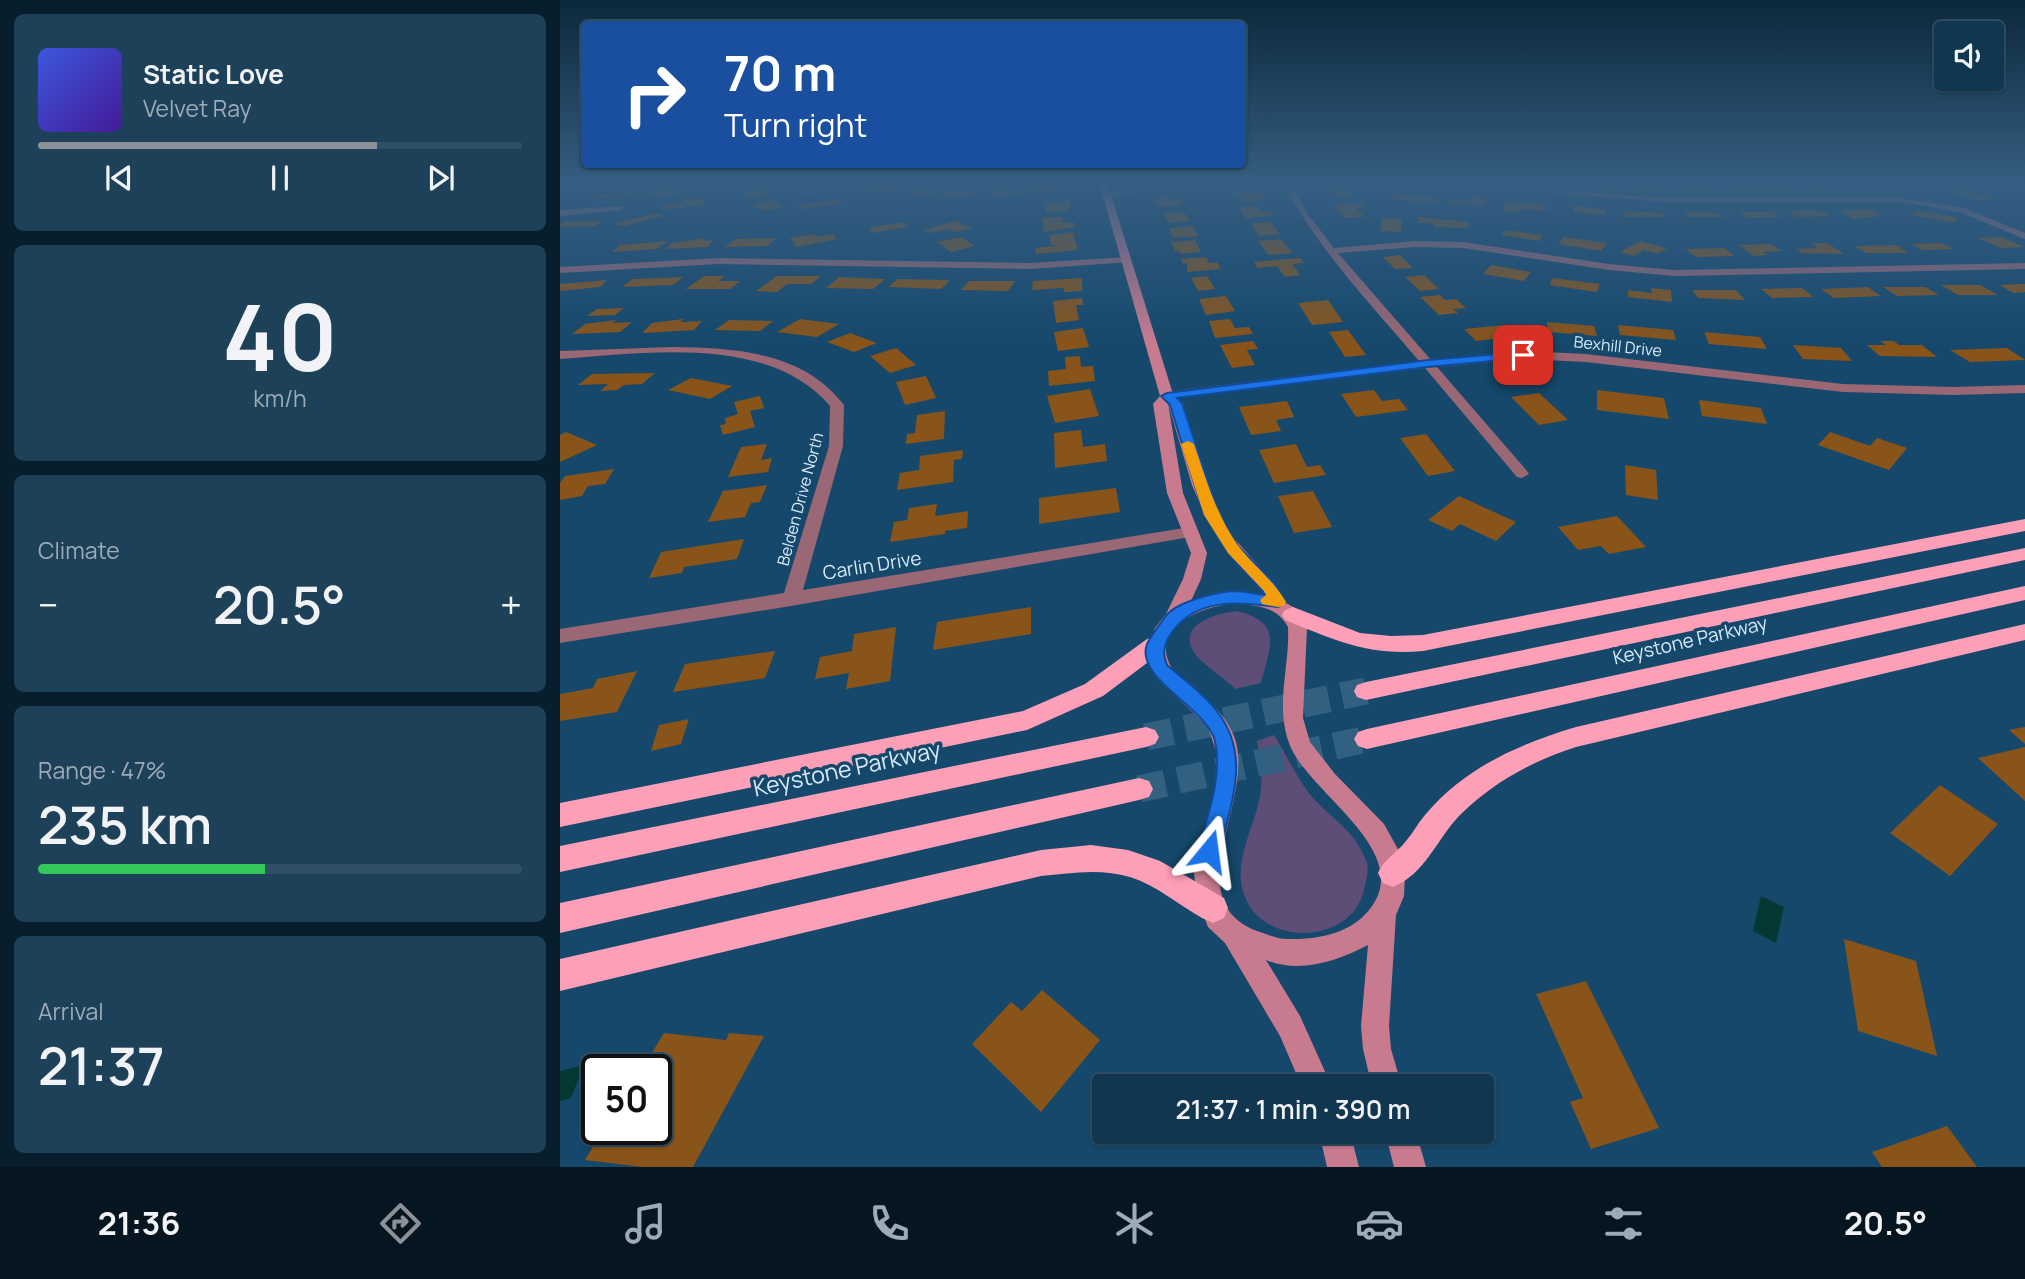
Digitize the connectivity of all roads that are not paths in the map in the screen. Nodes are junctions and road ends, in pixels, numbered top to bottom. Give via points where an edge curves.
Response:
1 (1119, 236) edge
2 (1320, 236) edge
3 (1331, 251) junction
4 (1127, 260) junction
5 (2025, 266) edge
6 (560, 270) edge
7 (560, 355) edge
8 (1428, 364) junction
9 (2025, 389) edge
10 (1167, 396) junction
11 (1522, 474) dead end
12 (2025, 524) edge
13 (1190, 532) junction
14 (2025, 554) edge
15 (2025, 593) edge
16 (790, 600) junction
17 (1285, 609) junction
18 (1174, 617) junction
19 (2025, 632) edge
20 (560, 636) edge
21 (1155, 645) junction
22 (1366, 691) tunnel mouth
23 (1146, 737) tunnel mouth
24 (1367, 739) tunnel mouth
25 (1139, 789) tunnel mouth
26 (560, 815) edge
27 (560, 859) edge
28 (1393, 873) junction
29 (1213, 908) junction
30 (1383, 916) junction
31 (560, 918) edge
32 (1235, 935) junction
33 (560, 975) edge
34 (1311, 1074) edge
35 (1384, 1074) edge
36 (1337, 1144) edge
37 (1403, 1144) edge
38 (1343, 1167) edge
39 (1410, 1167) edge

1 - 4 main road
2 - 3 street
3 - 5 street via 1463,245 1674,273
3 - 8 street
4 - 6 street via 1030,266 718,261
4 - 10 main road
7 - 16 street, Belden Drive North via 731,353 781,364 824,389 836,405 836,446
8 - 9 street, Bexhill Drive via 1557,356 1843,388
8 - 10 street, Bexhill Drive
8 - 11 street
10 - 13 main road via 1160,404 1175,493
10 - 17 main road via 1176,403 1212,515 1233,550
12 - 17 highway via 1423,643 1401,645 1342,636
13 - 16 street, Carlin Drive
13 - 18 main road via 1199,553
14 - 22 highway, Keystone Parkway
15 - 24 highway, Keystone Parkway
16 - 20 street, Carlin Drive
17 - 18 main road via 1255,597 1217,599
17 - 28 main road via 1300,632 1291,690 1294,729 1316,770 1383,841
18 - 21 main road
19 - 28 highway via 1576,737 1529,752 1490,772 1463,794
21 - 26 highway via 1094,690 1027,720
21 - 29 main road via 1160,669 1209,713 1224,738 1228,773 1206,873
23 - 27 highway, Keystone Parkway
25 - 31 highway
28 - 30 main road
29 - 32 main road via 1220,923
29 - 33 highway via 1140,867 1109,859 1041,863
30 - 32 main road via 1355,937 1304,954 1278,952
30 - 35 main road via 1375,1026
32 - 34 main road via 1280,1007
36 - 38 main road
37 - 39 main road

